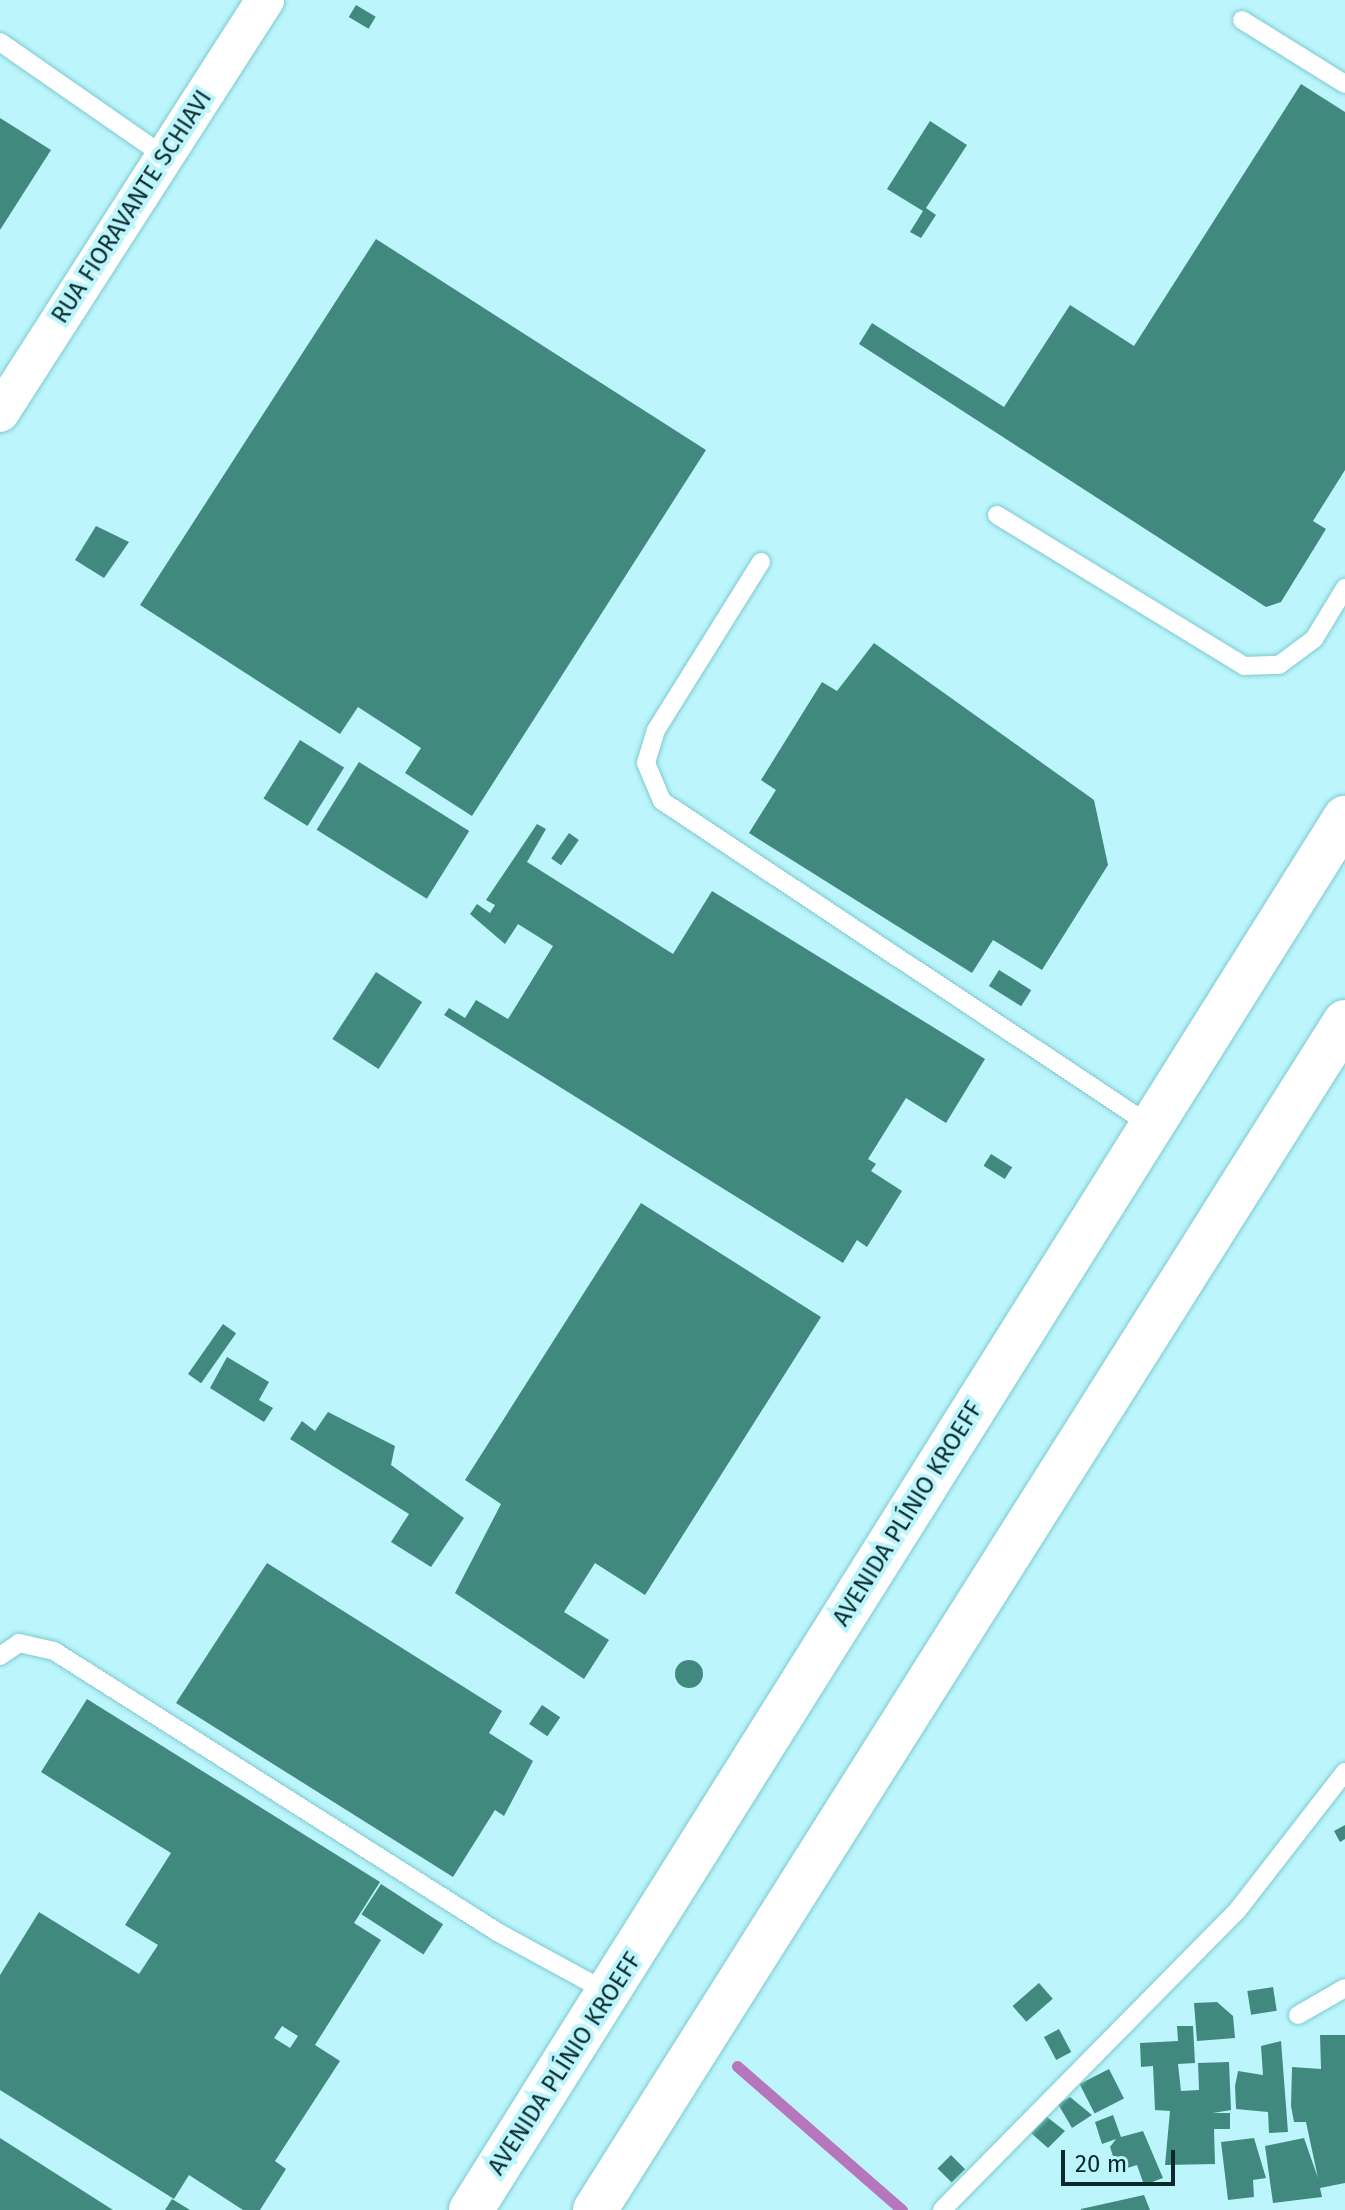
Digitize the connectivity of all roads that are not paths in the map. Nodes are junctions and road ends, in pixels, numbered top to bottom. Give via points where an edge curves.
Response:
1 (265, 0) edge
2 (1242, 20) dead end
3 (0, 42) edge
4 (1345, 84) edge
5 (164, 156) junction
6 (0, 413) edge
7 (997, 515) dead end
8 (761, 562) dead end
9 (1345, 588) edge
10 (1345, 818) edge
11 (1345, 1022) edge
12 (1150, 1125) junction
13 (0, 1656) edge
14 (1345, 1772) edge
15 (1345, 1988) edge
16 (610, 1993) junction
17 (1298, 2015) dead end
18 (471, 2210) edge
19 (595, 2210) edge
20 (942, 2210) edge

1 - 5 street, RUA FIORAVANTE SCHIAVI
2 - 4 lane
3 - 5 lane
5 - 6 street, RUA FIORAVANTE SCHIAVI
7 - 9 lane via 1244,666 1279,665 1314,639
8 - 12 lane via 656,730 646,763 662,801
10 - 12 main road, AVENIDA PLÍNIO KROEFF
11 - 19 main road
12 - 16 main road, AVENIDA PLÍNIO KROEFF
13 - 16 lane via 19,1643 54,1651 499,1933
14 - 20 lane via 1237,1911
15 - 17 lane
16 - 18 main road, AVENIDA PLÍNIO KROEFF

